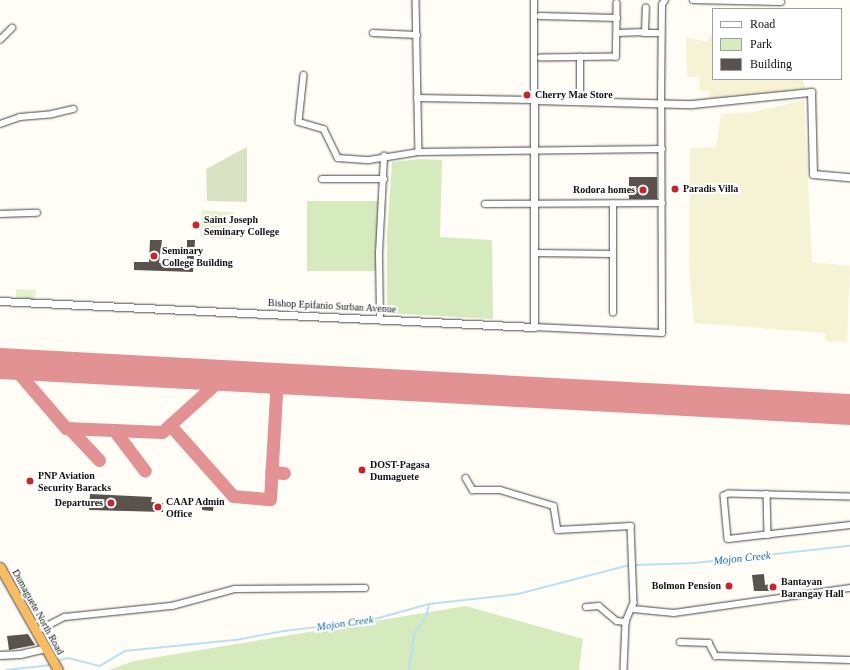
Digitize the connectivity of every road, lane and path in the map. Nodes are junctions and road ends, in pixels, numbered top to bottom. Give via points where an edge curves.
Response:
1 (416, 0) edge
2 (534, 0) edge
3 (665, 0) edge
4 (693, 0) edge
5 (781, 2) dead end
6 (617, 3) dead end
7 (646, 8) dead end
8 (540, 16) dead end
9 (617, 18) junction
10 (12, 28) dead end
11 (372, 33) dead end
12 (617, 33) junction
13 (642, 33) junction
14 (657, 33) dead end
15 (417, 35) junction
16 (0, 40) edge
17 (580, 57) junction
18 (541, 58) dead end
19 (304, 75) dead end
20 (417, 98) junction
21 (534, 100) junction
22 (580, 100) junction
23 (661, 102) junction
24 (73, 109) dead end
25 (0, 124) edge
26 (662, 149) junction
27 (534, 151) junction
28 (418, 152) junction
29 (384, 156) junction
30 (850, 177) edge
31 (322, 179) dead end
32 (384, 179) junction
33 (662, 203) junction
34 (485, 204) dead end
35 (613, 204) junction
36 (534, 205) junction
37 (37, 213) dead end
38 (0, 214) edge
39 (534, 253) junction
40 (612, 254) junction
41 (0, 301) edge
42 (613, 313) dead end
43 (380, 319) junction
44 (534, 327) junction
45 (466, 478) dead end
46 (767, 494) junction
47 (850, 497) edge
48 (850, 525) edge
49 (768, 535) junction
50 (0, 567) edge
51 (364, 588) dead end
52 (850, 588) edge
53 (586, 607) dead end
54 (633, 609) junction
55 (626, 622) junction
56 (37, 631) junction
57 (680, 642) dead end
58 (46, 648) junction
59 (0, 655) edge
60 (850, 660) edge
61 (57, 668) edge
62 (624, 670) edge

1 - 15 street
2 - 21 street
3 - 23 street via 662,5
4 - 5 street
6 - 9 street
7 - 13 street via 646,30
8 - 9 street
9 - 12 street
10 - 16 street
11 - 15 street
12 - 13 street
12 - 17 street via 616,57
13 - 14 street
15 - 20 street
17 - 18 street
17 - 22 street
19 - 29 street via 299,122 324,129 338,158 369,160
20 - 21 street
20 - 28 street
21 - 22 street
21 - 27 street
22 - 23 street
23 - 26 street
23 - 30 street via 692,104 811,92 813,174
24 - 25 street via 20,117
26 - 27 street
26 - 33 street
27 - 28 street
27 - 36 street
28 - 29 street
29 - 32 street
31 - 32 street
32 - 43 street via 379,253
33 - 35 street
33 - 44 street, Bishop Epifanio Surban Avenue via 662,333
34 - 36 street
35 - 36 street
35 - 40 street
36 - 39 street
37 - 38 street
39 - 40 street
39 - 44 street
40 - 42 street
41 - 43 street, Bishop Epifanio Surban Avenue
43 - 44 street, Bishop Epifanio Surban Avenue
45 - 54 street via 473,490 500,490 554,506 558,530 631,526
46 - 47 street
46 - 49 street
46 - 49 street via 724,496 728,539
48 - 49 street
50 - 56 highway, Dumaguete North Road
51 - 56 street via 235,589 172,606 65,617
52 - 54 street via 674,613
53 - 55 street via 598,606 617,621
54 - 55 street
55 - 62 street
56 - 58 highway, Dumaguete North Road
57 - 60 street via 709,643 716,656
58 - 59 street via 20,654
58 - 61 highway, Dumaguete North Road

